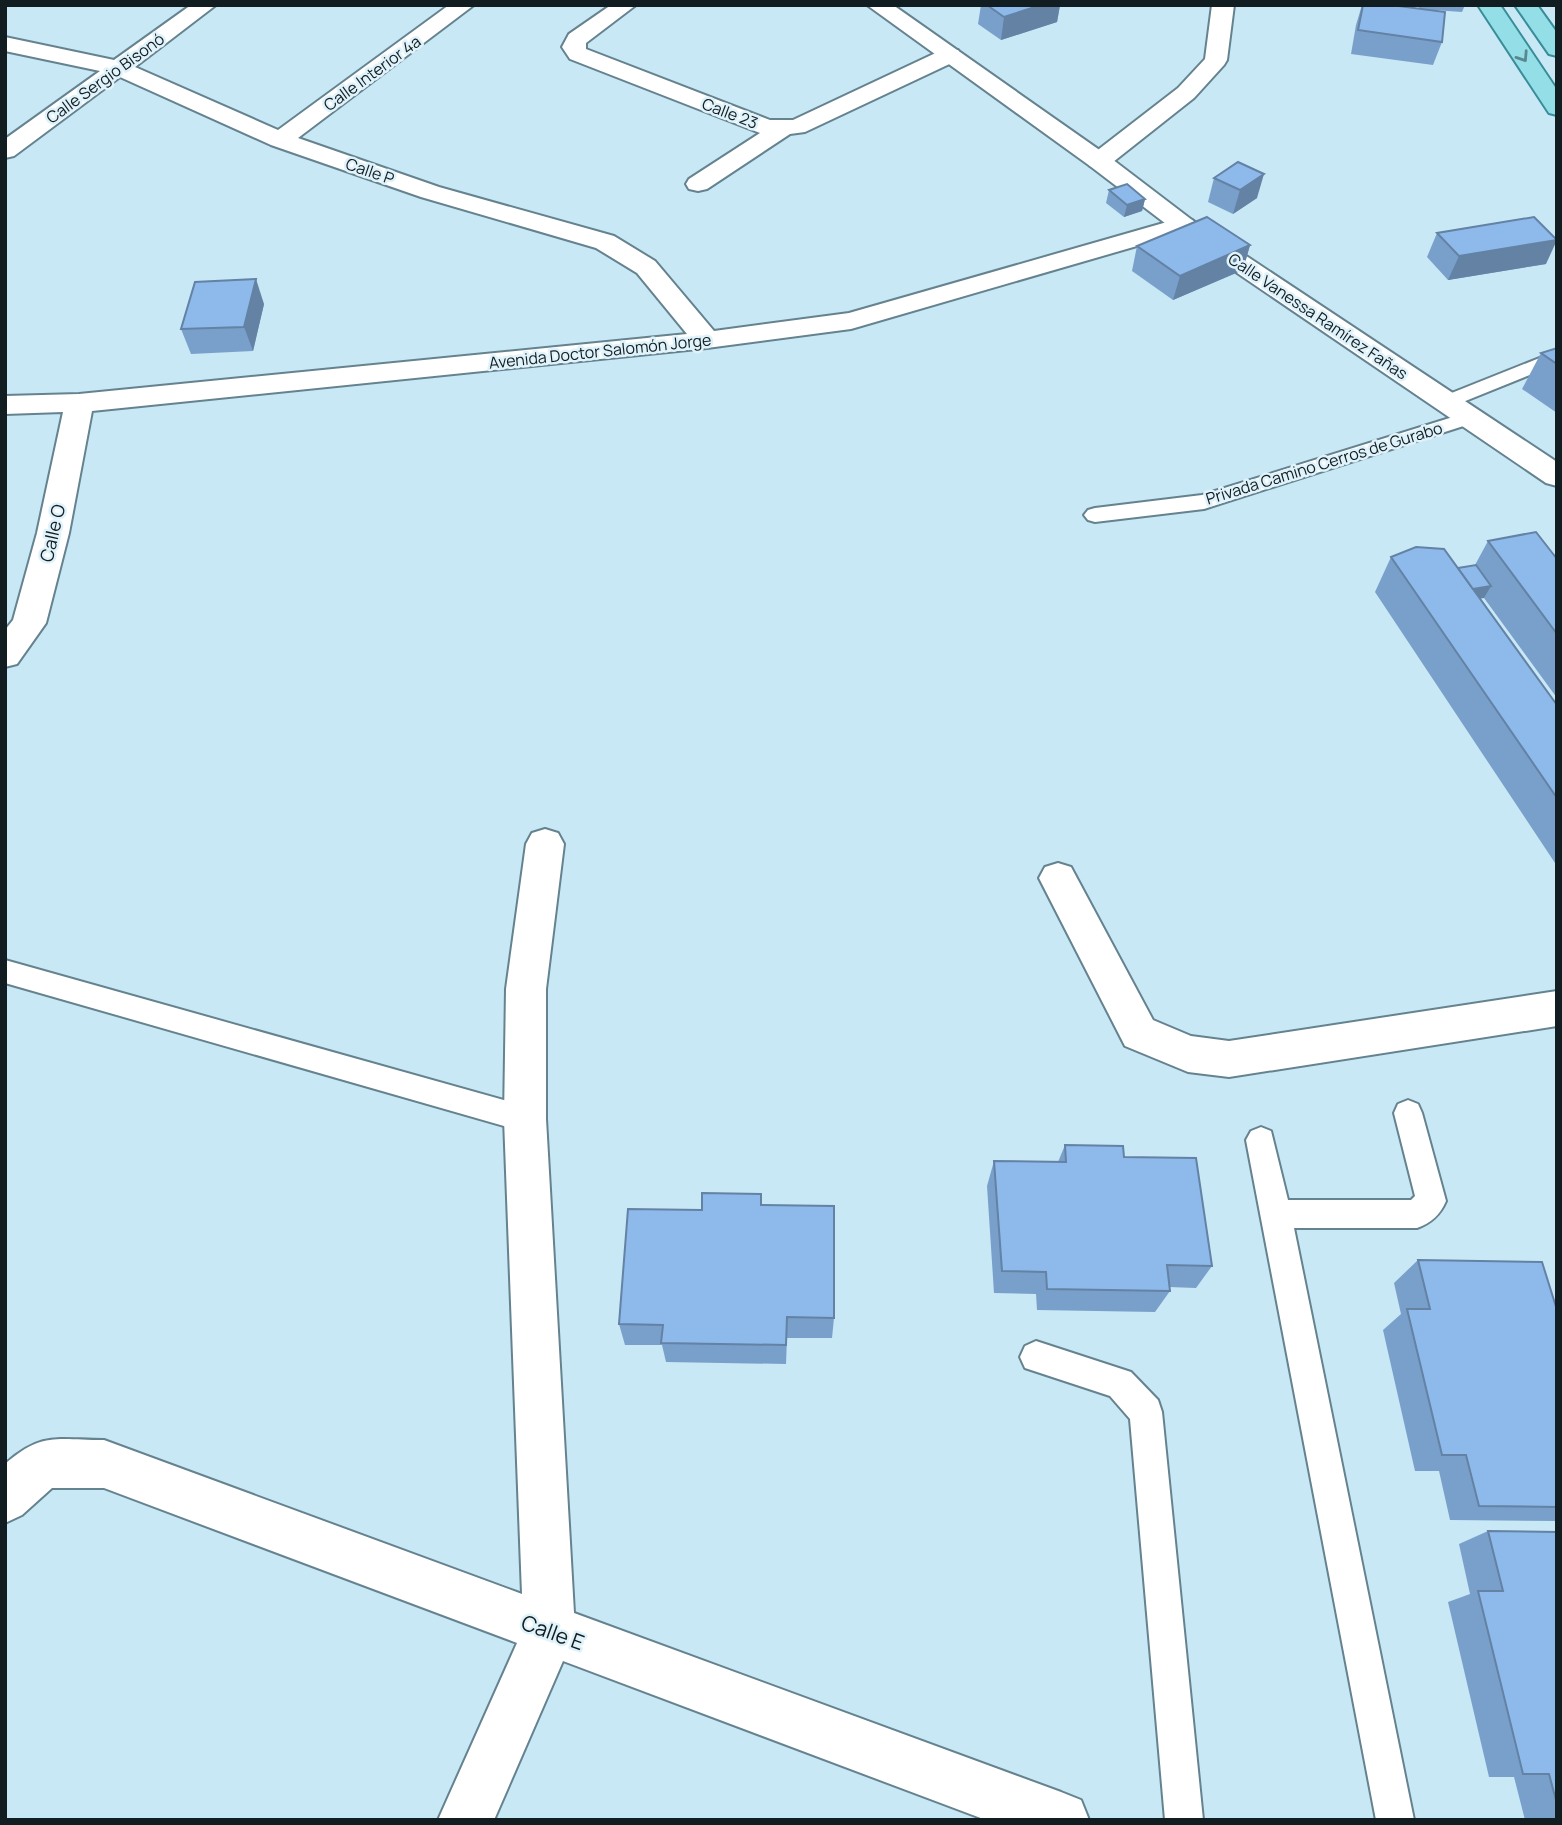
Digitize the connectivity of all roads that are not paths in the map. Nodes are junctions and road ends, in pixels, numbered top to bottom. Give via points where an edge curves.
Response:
1 (205, 5) edge
2 (463, 5) edge
3 (625, 5) edge
4 (878, 5) edge
5 (1223, 5) edge
6 (1489, 5) edge
7 (1526, 5) edge
8 (5, 44) edge
9 (1557, 49) edge
10 (950, 55) junction
11 (118, 68) junction
12 (1557, 108) edge
13 (782, 129) junction
14 (280, 140) junction
15 (5, 151) edge
16 (1099, 161) junction
17 (698, 184) dead end
18 (1183, 225) junction
19 (707, 340) junction
20 (1557, 357) edge
21 (1446, 402) junction
22 (79, 403) junction
23 (5, 405) edge
24 (1469, 418) junction
25 (1557, 476) edge
26 (1095, 515) dead end
27 (5, 655) edge
28 (545, 844) dead end
29 (1058, 878) dead end
30 (5, 971) edge
31 (1557, 1008) edge
32 (1408, 1112) dead end
33 (525, 1119) junction
34 (1261, 1140) dead end
35 (1276, 1214) junction
36 (1036, 1357) dead end
37 (5, 1498) edge
38 (549, 1631) junction
39 (466, 1820) edge
40 (1061, 1820) edge
41 (1184, 1820) edge
42 (1395, 1820) edge

1 - 11 street, Calle Sergio Bisonó
2 - 14 street, Calle Interior 4a
3 - 13 street, Calle 23 via 577,39 573,47 578,54
4 - 10 street, Calle Vanessa Ramírez Fañas
5 - 16 street via 1216,61 1186,93
6 -> 12 main road
7 - 9 main road
8 - 11 street, Calle P
10 - 13 street, Calle 23 via 797,127
10 - 16 street, Calle Vanessa Ramírez Fañas
11 - 14 street, Calle P
11 - 15 street, Calle Sergio Bisonó
13 - 17 street
14 - 19 street, Calle P via 430,192 605,242 646,267
16 - 18 street, Calle Vanessa Ramírez Fañas
18 - 19 street, Avenida Doctor Salomón Jorge via 851,321
18 - 21 street, Calle Vanessa Ramírez Fañas
19 - 22 street, Avenida Doctor Salomón Jorge
20 - 21 lane
21 - 24 street, Calle Vanessa Ramírez Fañas
22 - 23 street, Avenida Doctor Salomón Jorge
22 - 27 street, Calle O via 29,623
24 - 25 street, Calle Vanessa Ramírez Fañas
24 - 26 lane, Privada Camino Cerros de Gurabo via 1204,502
28 - 33 street via 526,989
29 - 31 street via 1139,1032 1188,1054 1229,1059
30 - 33 lane
32 - 35 lane via 1431,1200 1417,1214
33 - 38 street
34 - 35 lane
35 - 42 lane
36 - 41 lane via 1120,1383 1146,1412
37 - 38 street, Calle E via 42,1464 104,1464
38 - 39 street
38 - 40 street, Calle E

